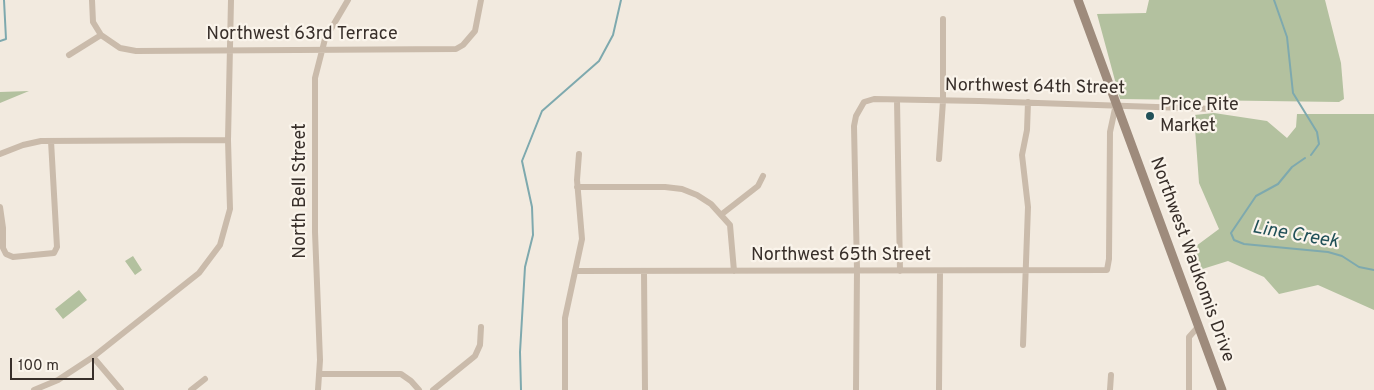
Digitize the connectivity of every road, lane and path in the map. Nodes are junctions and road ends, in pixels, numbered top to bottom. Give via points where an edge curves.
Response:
1 (92, 0) edge
2 (231, 0) edge
3 (348, 0) edge
4 (1078, 0) edge
5 (481, 3) edge
6 (942, 20) dead end
7 (101, 35) junction
8 (322, 49) junction
9 (232, 50) junction
10 (69, 54) dead end
11 (897, 100) junction
12 (943, 101) junction
13 (1028, 102) junction
14 (1116, 104) junction
15 (1215, 108) dead end
16 (228, 140) junction
17 (51, 141) junction
18 (0, 154) edge
19 (579, 154) dead end
20 (939, 159) dead end
21 (763, 176) dead end
22 (577, 187) junction
23 (0, 207) edge
24 (722, 214) junction
25 (857, 270) junction
26 (940, 270) junction
27 (1027, 270) junction
28 (575, 271) junction
29 (644, 271) junction
30 (734, 271) junction
31 (900, 271) junction
32 (481, 327) dead end
33 (1198, 327) junction
34 (1023, 345) dead end
35 (93, 357) junction
36 (319, 374) junction
37 (1110, 375) dead end
38 (205, 379) dead end
39 (34, 390) edge
40 (121, 390) edge
41 (191, 390) edge
42 (318, 390) edge
43 (419, 390) edge
44 (433, 390) edge
45 (565, 390) edge
46 (645, 390) edge
47 (856, 390) edge
48 (939, 390) edge
49 (1110, 390) edge
50 (1189, 390) edge
51 (1222, 390) edge

1 - 7 street via 93,22
2 - 9 street
3 - 8 street, North Bell Street
4 - 14 main road, Northwest Waukomis Drive
5 - 8 street, Northwest 63rd Terrace via 474,31 456,49
6 - 12 street
7 - 9 street, Northwest 63rd Terrace via 116,46 130,50
7 - 10 street
8 - 9 street, Northwest 63rd Terrace
8 - 36 street, North Bell Street via 315,78
9 - 16 street
11 - 12 street, Northwest 64th Street
11 - 25 street, Northwest 64th Street via 864,102 854,126
11 - 31 street
12 - 13 street, Northwest 64th Street
12 - 20 street
13 - 14 street, Northwest 64th Street
13 - 27 street via 1022,155 1028,207
14 - 15 street, Northwest 64th Street
14 - 27 street, Northwest 65th Street via 1110,132 1110,259 1107,270
14 - 33 main road, Northwest Waukomis Drive
16 - 17 street
16 - 35 street via 230,209 225,232 208,263
17 - 18 street via 23,145
17 - 23 street via 57,247 54,253 13,257 6,254
19 - 22 street
21 - 24 street via 758,186
22 - 24 street via 682,189 704,199
22 - 28 street via 582,239
24 - 30 street via 730,225
25 - 30 street, Northwest 65th Street
25 - 31 street, Northwest 65th Street
25 - 47 street
26 - 27 street, Northwest 65th Street
26 - 31 street, Northwest 65th Street
26 - 48 street
27 - 34 street
28 - 29 street, Northwest 65th Street
28 - 45 street via 565,318
29 - 30 street, Northwest 65th Street
29 - 46 street
32 - 44 street via 480,345 475,356
33 - 50 street via 1189,337
33 - 51 main road, Northwest Waukomis Drive
35 - 39 street via 58,380
35 - 40 street
36 - 42 street, North Bell Street
36 - 43 street via 401,374
37 - 49 street
38 - 41 street

